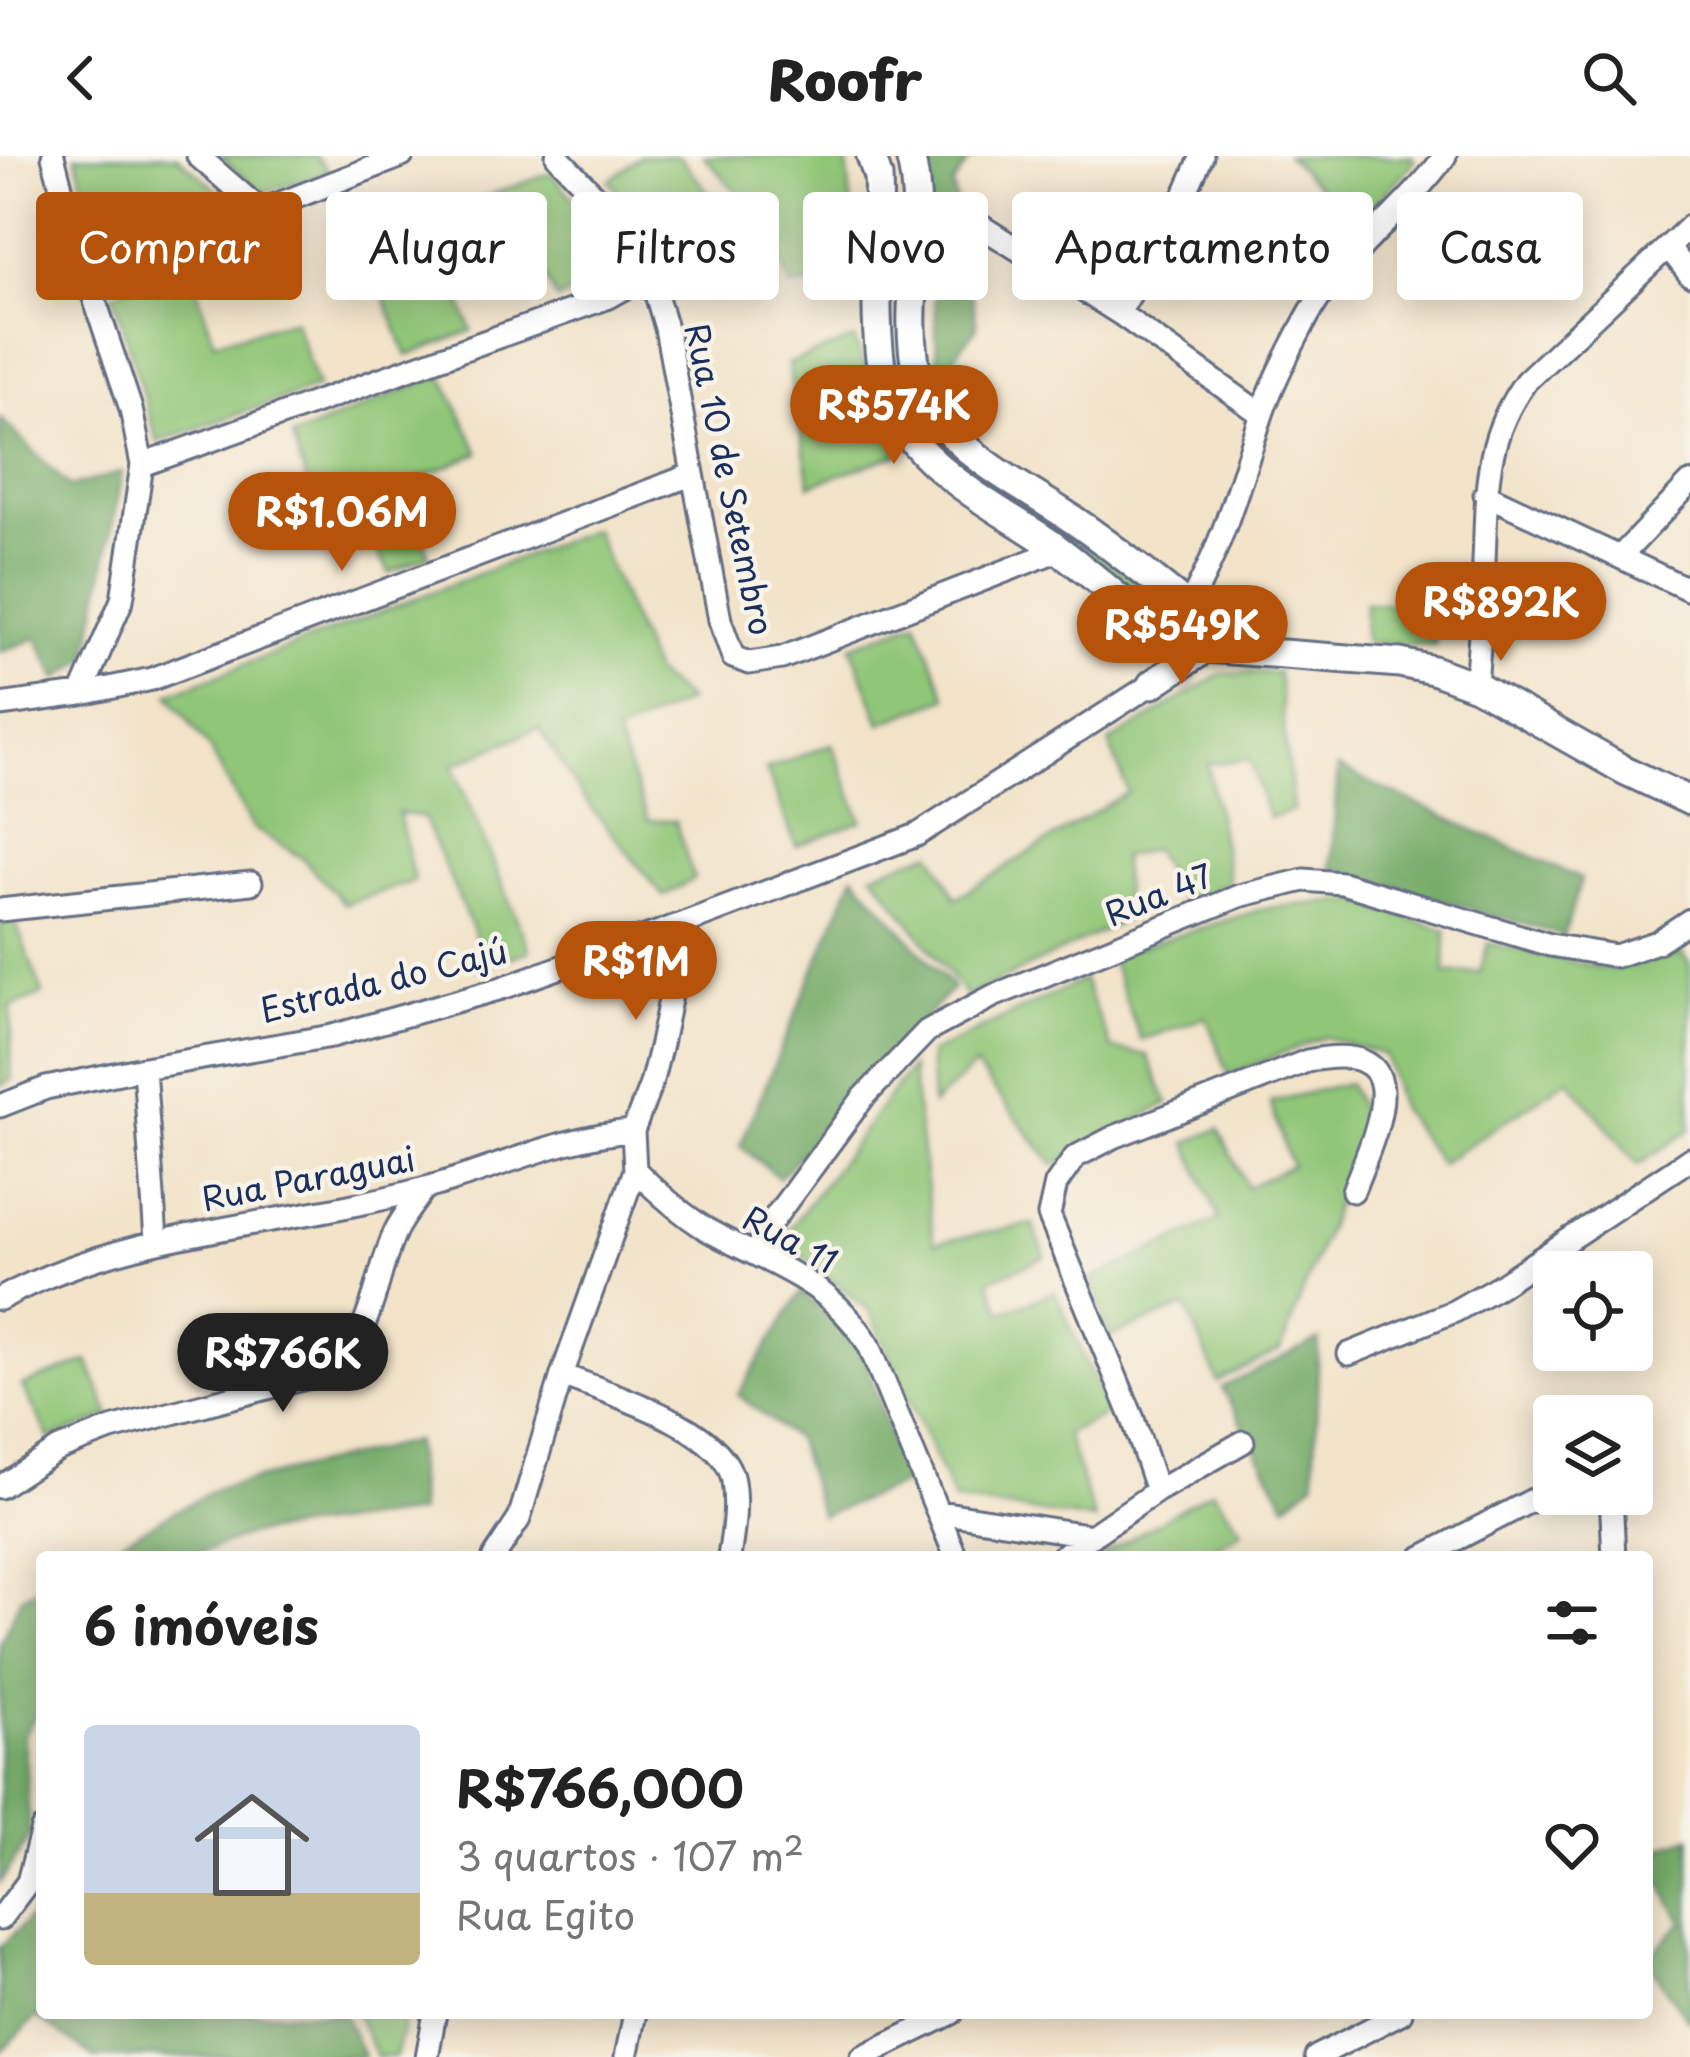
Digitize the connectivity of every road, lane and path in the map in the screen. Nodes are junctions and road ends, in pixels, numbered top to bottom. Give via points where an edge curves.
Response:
1 (52, 156) edge
2 (198, 156) edge
3 (402, 156) edge
4 (557, 156) edge
5 (871, 156) edge
6 (910, 156) edge
7 (1202, 156) edge
8 (1445, 156) edge
9 (63, 192) edge
10 (239, 192) edge
11 (591, 192) edge
12 (302, 193) edge
13 (1690, 226) edge
14 (988, 231) edge
15 (1670, 249) junction
16 (1690, 274) edge
17 (95, 300) edge
18 (601, 300) edge
19 (658, 300) edge
20 (1119, 313) junction
21 (1262, 414) junction
22 (142, 466) junction
23 (691, 476) junction
24 (1690, 483) edge
25 (1485, 494) junction
26 (1059, 550) junction
27 (1620, 557) junction
28 (1690, 590) edge
29 (1198, 613) junction
30 (1183, 646) junction
31 (1274, 654) junction
32 (1153, 684) joint
33 (1476, 686) junction
34 (81, 694) junction
35 (0, 705) edge
36 (1690, 800) edge
37 (251, 883) dead end
38 (0, 910) edge
39 (1690, 920) edge
40 (679, 925) junction
41 (144, 1068) junction
42 (0, 1106) edge
43 (633, 1131) junction
44 (1690, 1160) edge
45 (635, 1169) junction
46 (424, 1189) junction
47 (1353, 1191) dead end
48 (362, 1204) junction
49 (394, 1233) junction
50 (156, 1240) junction
51 (756, 1252) junction
52 (0, 1299) edge
53 (1349, 1354) dead end
54 (562, 1375) junction
55 (1243, 1442) dead end
56 (0, 1487) edge
57 (1157, 1491) junction
58 (1533, 1500) edge
59 (939, 1512) junction
60 (1612, 1515) edge
61 (1093, 1536) junction
62 (498, 1551) edge
63 (730, 1551) edge
64 (954, 1551) edge
65 (1070, 1551) edge
66 (1434, 1551) edge
67 (1614, 1551) edge
68 (36, 1852) edge
69 (0, 1919) edge
70 (434, 2019) edge
71 (634, 2019) edge
72 (940, 2019) edge
73 (1389, 2019) edge
74 (631, 2052) edge
75 (427, 2057) edge
76 (862, 2057) edge
77 (1316, 2057) edge

1 - 9 street
2 - 10 street
3 - 12 street
4 - 11 street, Rua 10 de Setembro
5 - 26 main road via 884,381 900,425 952,477
6 - 29 main road via 912,324 918,378 933,411 991,465
7 - 20 street
8 - 21 street via 1328,283
13 - 15 street
14 - 20 street
15 - 16 street
15 - 25 street via 1526,381 1493,442
17 - 22 street
18 - 22 street
19 - 23 street, Rua 10 de Setembro
20 - 21 street
21 - 29 street
22 - 34 street via 122,599
23 - 26 street, Rua 10 de Setembro via 729,650 749,663 782,658
23 - 34 street via 152,679
24 - 27 street
25 - 27 street
25 - 33 street
26 - 30 main road
27 - 28 street
29 - 30 main road via 1211,634
29 - 30 main road, Estrada do Cajú via 1166,617
29 - 31 main road
30 - 31 main road
30 - 32 main road, Estrada do Cajú
31 - 33 main road via 1400,663
32 - 40 street, Estrada do Cajú via 917,835
33 - 36 main road
34 - 35 street
37 - 38 street
39 - 51 street, Rua 47 via 1616,956 1550,945 1342,883 1304,880 1239,896 927,1031 863,1098
40 - 41 street, Estrada do Cajú via 502,988 332,1036
40 - 43 street via 661,1043
41 - 42 street, Estrada do Cajú
41 - 50 street
43 - 45 street
43 - 46 street, Rua Paraguai via 590,1134
44 - 53 street via 1455,1311
45 - 51 street, Rua 11 via 706,1229
45 - 54 street
46 - 48 street, Rua Paraguai
46 - 49 street
47 - 57 street via 1384,1107 1383,1084 1371,1066 1333,1055 1114,1137 1075,1157 1056,1184 1049,1215
48 - 49 street
48 - 50 street, Rua Paraguai
49 - 56 street via 364,1331 328,1372 111,1429 59,1449
50 - 52 street, Rua Paraguai
51 - 59 street, Rua 11 via 829,1294 852,1318
54 - 62 street via 519,1519
54 - 63 street via 707,1441 734,1477
55 - 57 street
57 - 61 street
58 - 66 street
59 - 61 street
59 - 64 street, Rua 11
60 - 67 street
61 - 65 street
68 - 69 street via 28,1882
70 - 75 street
71 - 74 street
72 - 76 street
73 - 77 street

